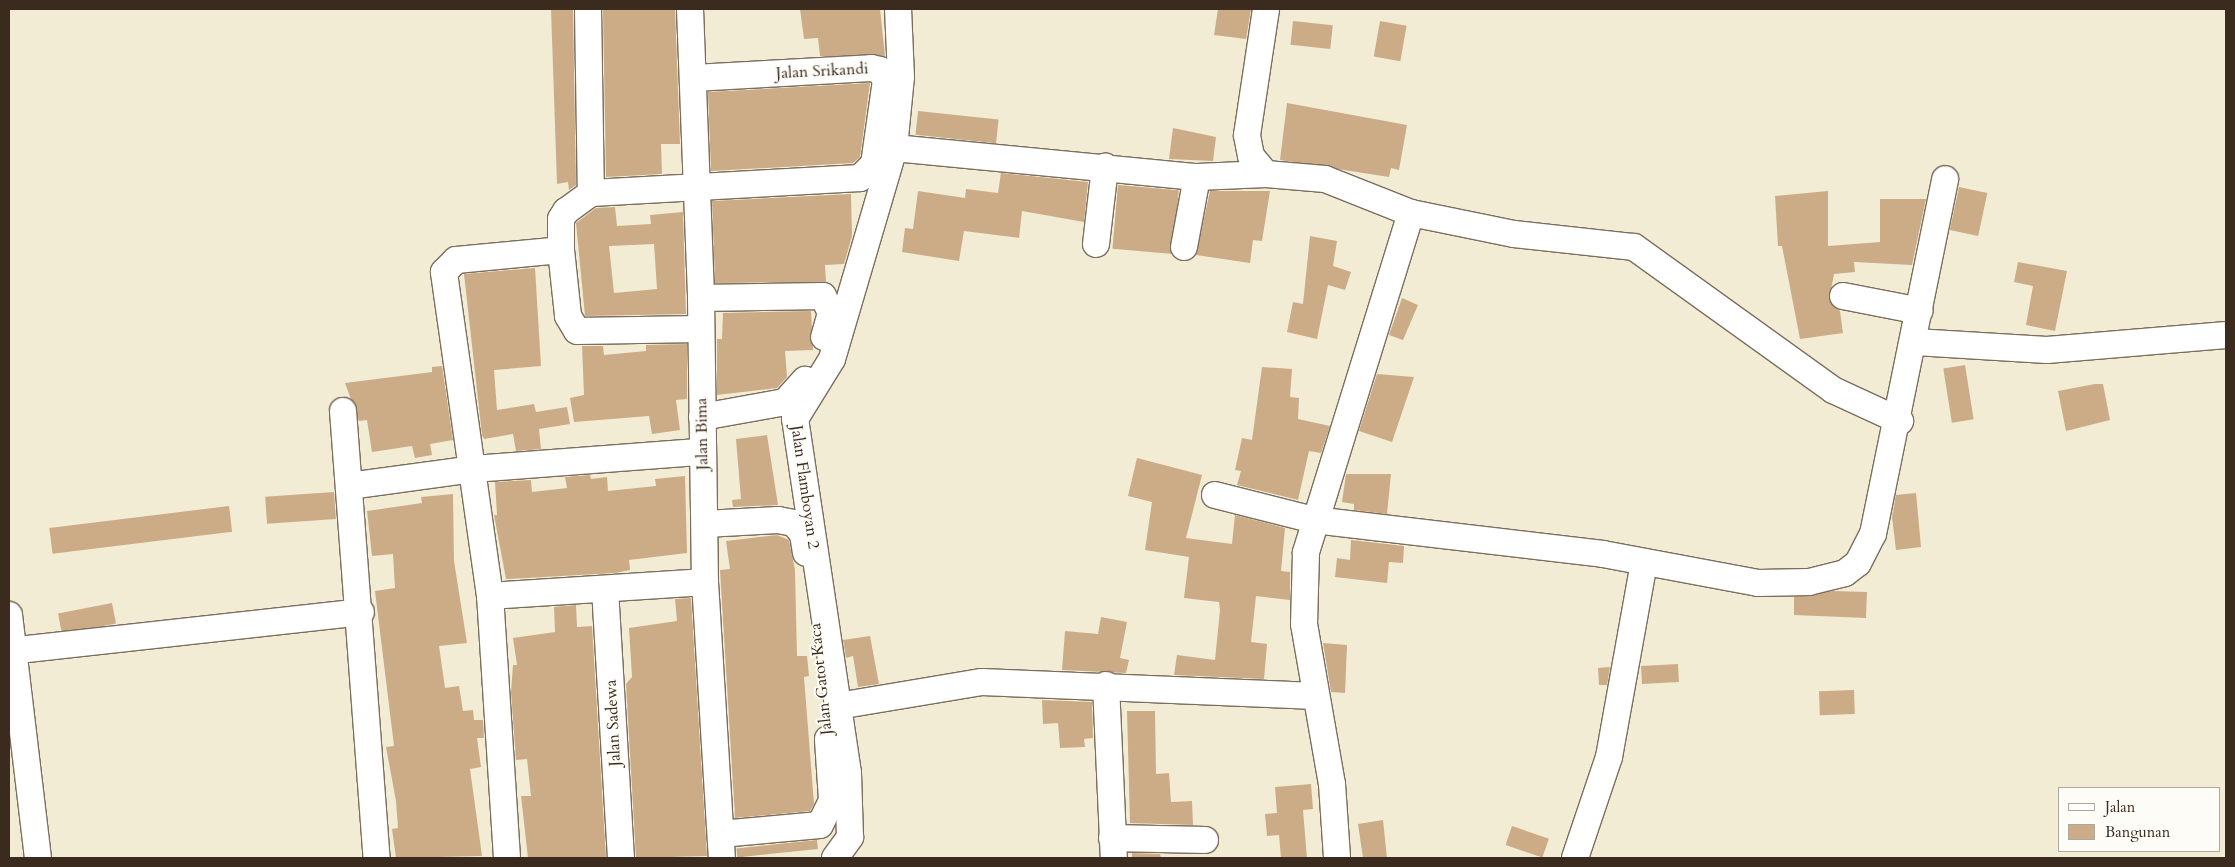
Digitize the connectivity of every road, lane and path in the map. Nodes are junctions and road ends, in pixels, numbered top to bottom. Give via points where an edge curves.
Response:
1 (588, 9) edge
2 (690, 9) edge
3 (898, 9) edge
4 (1266, 9) edge
5 (694, 78) junction
6 (894, 148) junction
7 (1105, 167) junction
8 (1266, 174) junction
9 (1197, 177) junction
10 (1946, 179) dead end
11 (696, 190) junction
12 (591, 193) junction
13 (1412, 213) junction
14 (1096, 244) dead end
15 (1184, 247) dead end
16 (561, 250) junction
17 (1843, 296) dead end
18 (701, 298) junction
19 (1920, 311) junction
20 (700, 329) junction
21 (2226, 335) edge
22 (1915, 342) junction
23 (343, 411) dead end
24 (702, 417) junction
25 (1900, 421) junction
26 (701, 452) junction
27 (473, 469) junction
28 (349, 486) junction
29 (1215, 495) dead end
30 (1314, 520) junction
31 (705, 524) junction
32 (1644, 562) junction
33 (705, 582) junction
34 (605, 589) junction
35 (490, 596) junction
36 (361, 612) junction
37 (9, 614) edge
38 (11, 651) edge
39 (1106, 685) junction
40 (1316, 696) junction
41 (838, 706) junction
42 (1205, 840) dead end
43 (722, 846) edge
44 (1113, 848) edge
45 (38, 858) edge
46 (377, 858) edge
47 (507, 858) edge
48 (621, 858) edge
49 (835, 858) edge
50 (1337, 858) edge
51 (1575, 858) edge

1 - 12 street
2 - 5 street, Jalan Bima
3 - 6 street, Jalan Flamboyan 2 via 901,77
4 - 8 street via 1247,134 1251,156
5 - 11 street, Jalan Bima
5 - 11 street, Jalan Srikandi via 871,68 880,70 886,80 874,164 866,174 852,180
6 - 7 street
6 - 41 street, Jalan Flamboyan 2 via 832,359 795,419
7 - 9 street
7 - 14 street
8 - 9 street
8 - 13 street via 1326,179
9 - 15 street
10 - 19 street
11 - 12 street, Jalan Srikandi
11 - 18 street, Jalan Bima
12 - 16 street via 576,200 560,219
13 - 25 street via 1514,234 1634,247 1833,390
13 - 30 street
16 - 20 street via 568,316 577,331
16 - 27 street via 456,260 444,272
17 - 19 street
18 - 20 street, Jalan Bima
18 - 24 street via 817,295 828,300 831,313 796,395 776,405
19 - 22 street
20 - 24 street, Jalan Bima
21 - 22 street via 2047,350
22 - 25 street
23 - 28 street
24 - 26 street, Jalan Bima
25 - 32 street via 1873,534 1858,563 1845,573 1809,582 1758,583
26 - 27 street
26 - 31 street, Jalan Bima
27 - 28 street
27 - 35 street
28 - 36 street
29 - 30 street
30 - 32 street
30 - 40 street via 1302,599
31 - 33 street, Jalan Bima
31 - 43 street, Jalan Gatot Kaca via 778,520 794,524 803,534 818,634 832,800 820,825
32 - 51 street via 1609,757
33 - 34 street
33 - 43 street, Jalan Bima
34 - 35 street
34 - 48 street, Jalan Sadewa
35 - 47 street
36 - 38 street
36 - 46 street
37 - 38 street
38 - 45 street
39 - 40 street
39 - 41 street via 982,682
39 - 44 street
40 - 50 street via 1332,784
41 - 49 street, Jalan Flamboyan 2 via 852,818 850,837
42 - 44 street

